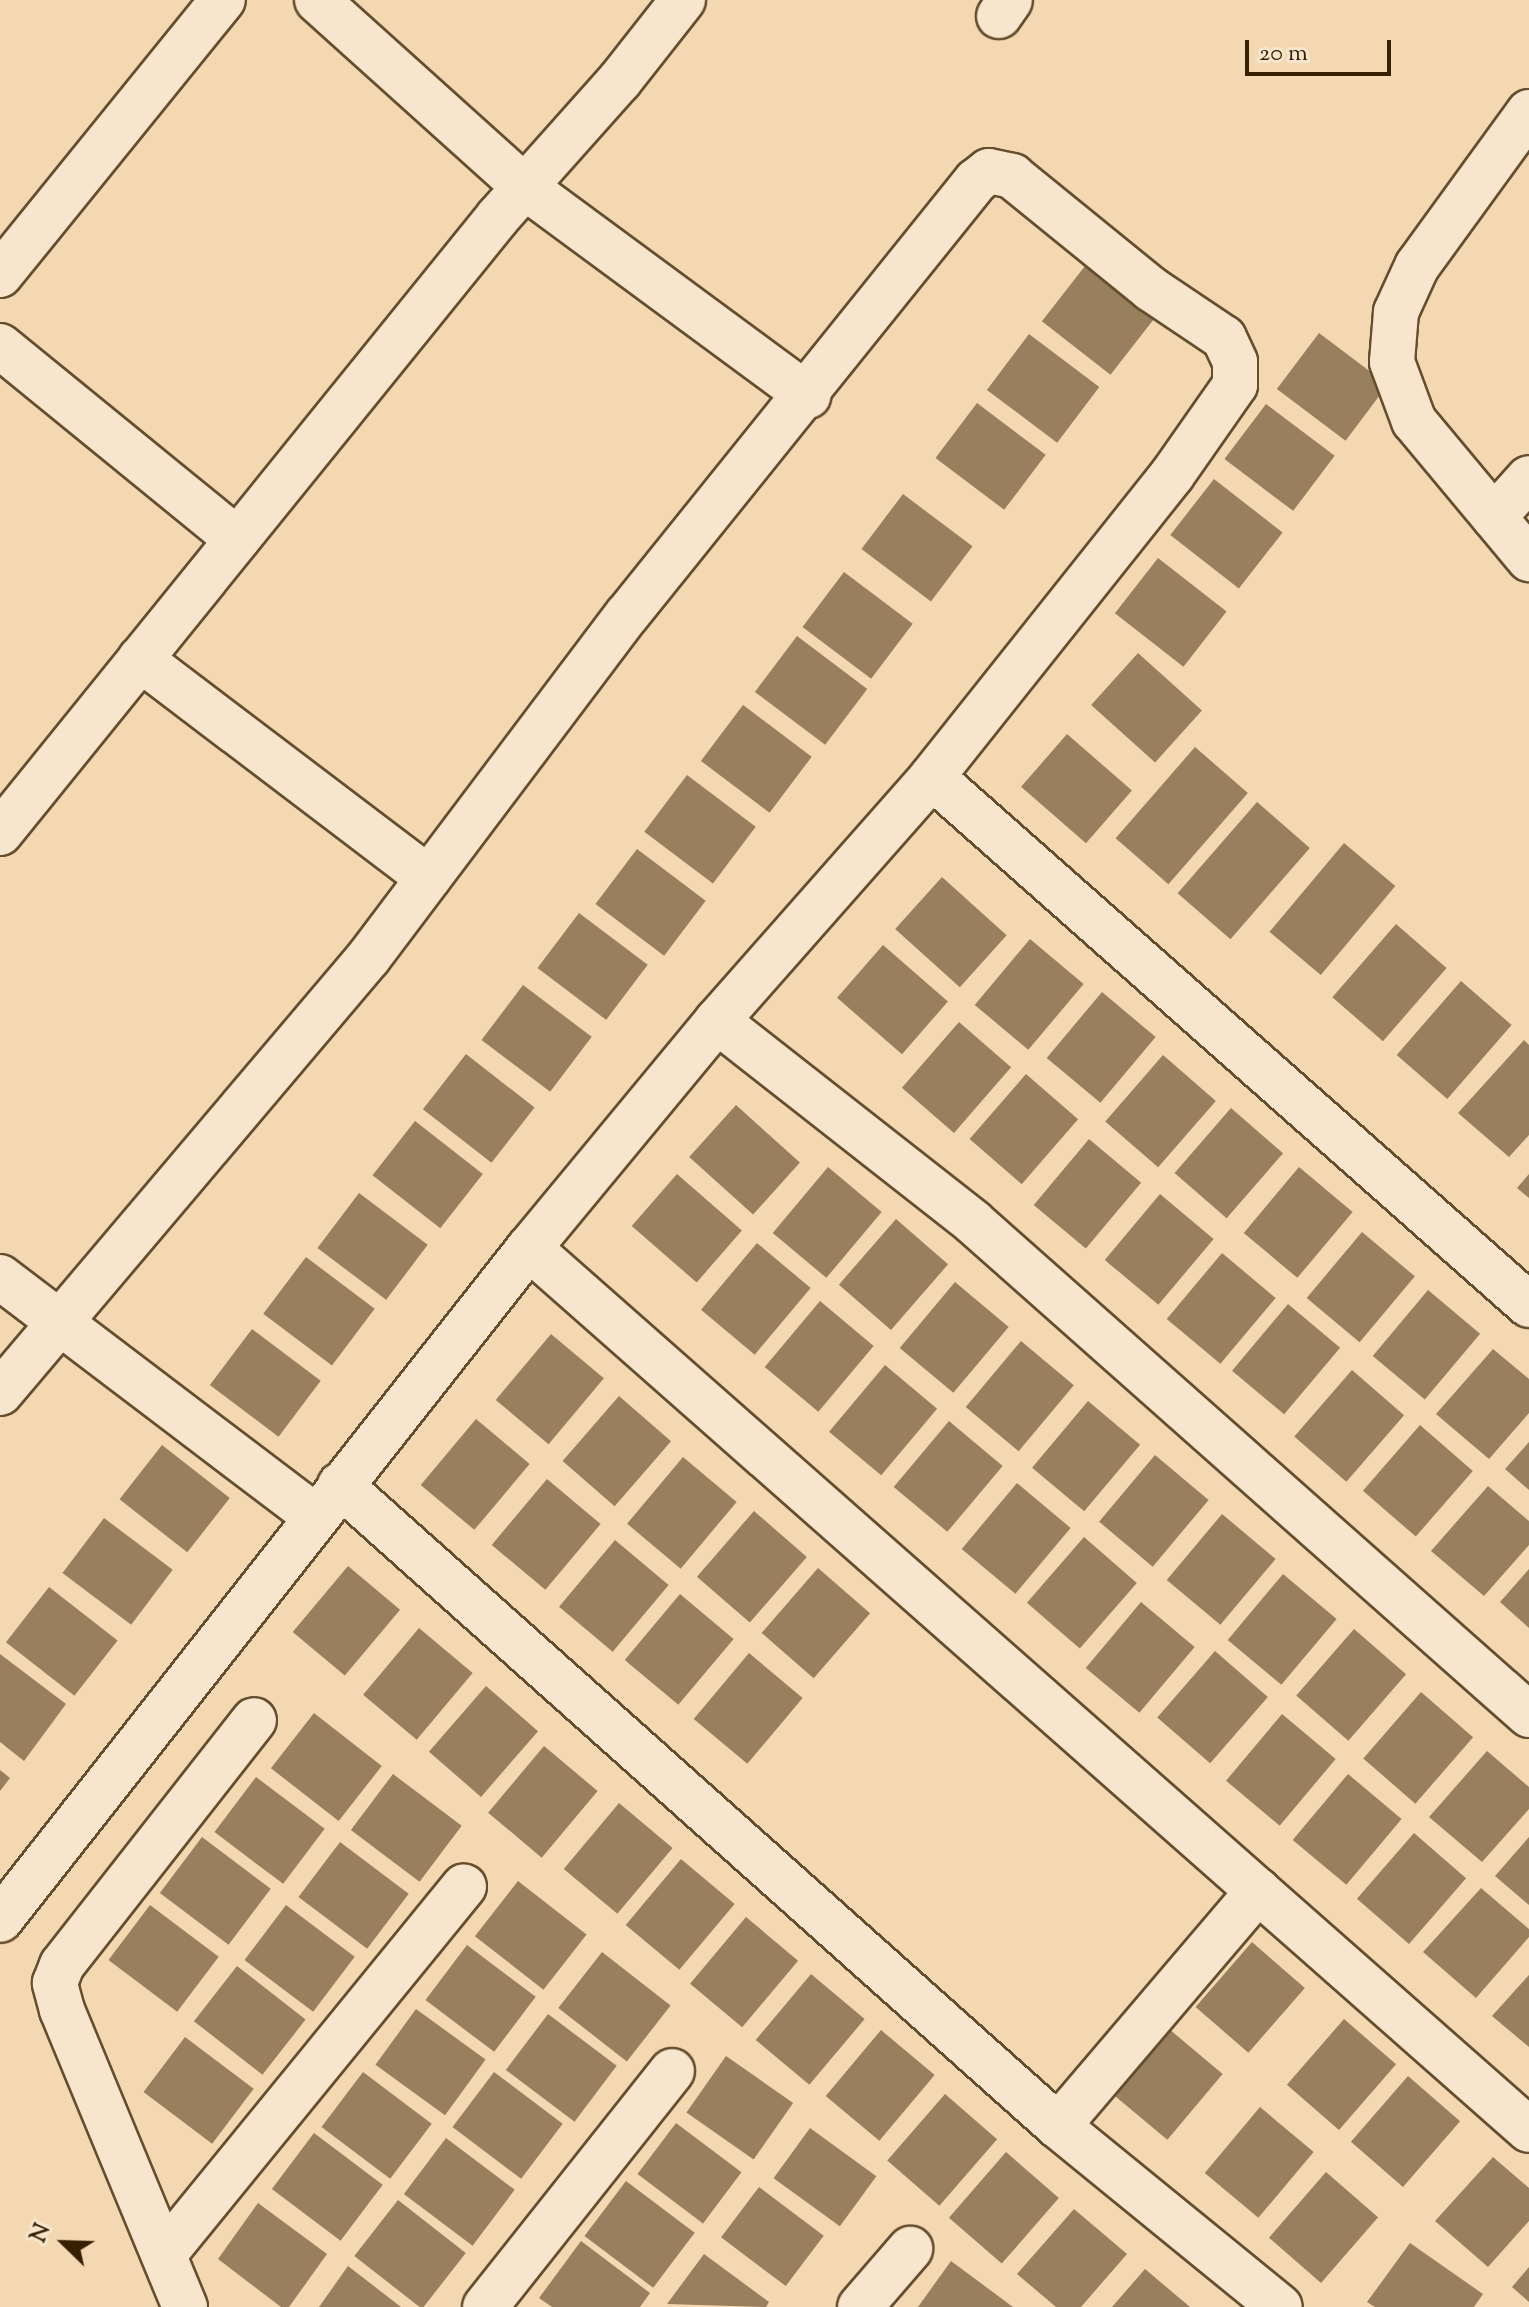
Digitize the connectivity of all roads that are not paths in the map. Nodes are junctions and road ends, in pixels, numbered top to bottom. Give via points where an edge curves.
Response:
1 (223, 0) edge
2 (317, 0) edge
3 (683, 0) edge
4 (1529, 112) edge
5 (525, 187) junction
6 (0, 275) edge
7 (0, 346) edge
8 (808, 396) junction
9 (1529, 478) edge
10 (1494, 517) junction
11 (237, 539) junction
12 (1529, 559) edge
13 (140, 659) junction
14 (932, 777) junction
15 (0, 833) edge
16 (428, 878) junction
17 (717, 1021) junction
18 (529, 1248) junction
19 (0, 1277) edge
20 (1529, 1305) edge
21 (60, 1318) junction
22 (0, 1393) edge
23 (328, 1500) junction
24 (1529, 1715) edge
25 (254, 1720) dead end
26 (464, 1886) dead end
27 (1258, 1891) junction
28 (0, 1920) edge
29 (672, 2071) dead end
30 (1058, 2126) junction
31 (1529, 2130) edge
32 (910, 2249) dead end
33 (165, 2253) junction
34 (185, 2307) edge
35 (485, 2307) edge
36 (860, 2307) edge
37 (1280, 2307) edge

1 - 6 street
2 - 5 street
3 - 5 street
4 - 10 street via 1417,266 1396,312 1392,362 1414,421
5 - 8 street
5 - 11 street
7 - 11 street
8 - 14 street via 989,171 1012,176 1151,289 1224,338 1235,362 1235,385 1172,475
8 - 16 street via 627,615
9 - 10 street
10 - 12 street
11 - 13 street
13 - 15 street
13 - 16 street
14 - 17 street
14 - 20 street
16 - 21 street via 369,957
17 - 18 street
17 - 24 street via 973,1222
18 - 23 street
18 - 27 street
19 - 21 street
21 - 22 street
21 - 23 street
23 - 28 street
23 - 30 street
25 - 33 street via 62,1965 55,1983
26 - 33 street
27 - 30 street
27 - 31 street
29 - 35 street
30 - 37 street
32 - 36 street
33 - 34 street

